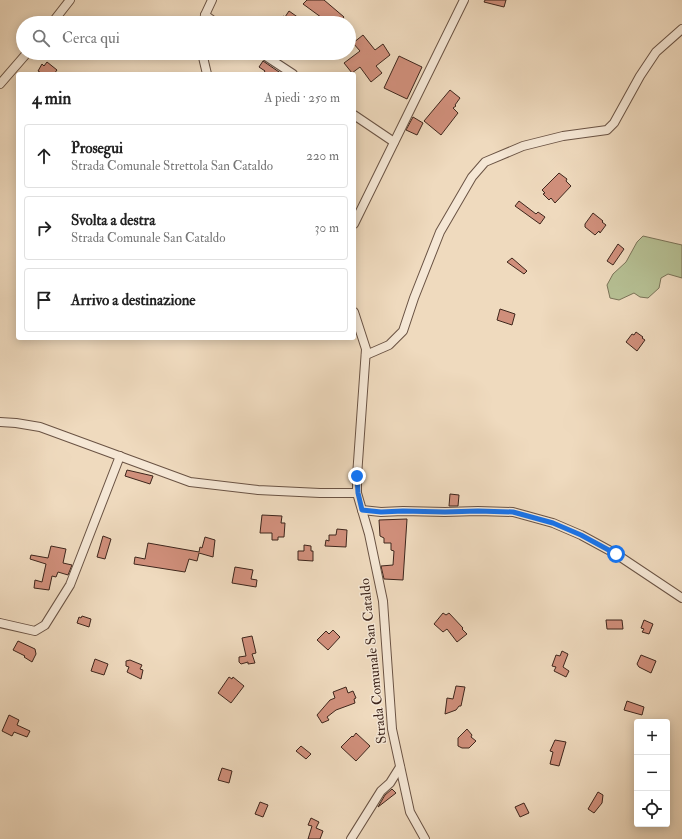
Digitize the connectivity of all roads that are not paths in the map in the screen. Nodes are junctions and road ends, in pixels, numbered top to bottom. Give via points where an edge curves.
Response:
1 (70, 0) edge
2 (212, 0) edge
3 (464, 0) edge
4 (57, 16) edge
5 (205, 16) edge
6 (682, 29) edge
7 (21, 60) edge
8 (204, 60) edge
9 (272, 60) edge
10 (207, 72) edge
11 (290, 72) edge
12 (0, 84) edge
13 (356, 116) edge
14 (394, 142) junction
15 (356, 220) edge
16 (356, 318) edge
17 (366, 354) junction
18 (0, 422) edge
19 (120, 456) junction
20 (358, 493) junction
21 (362, 510) junction
22 (682, 598) edge
23 (0, 623) edge
24 (400, 767) junction
25 (351, 839) edge
26 (425, 839) edge

1 - 4 street
2 - 5 street
3 - 14 street
6 - 17 street via 656,52 614,123 607,130 563,136 523,146 485,162 472,177 440,232 403,331 390,345
7 - 12 street
8 - 10 street
9 - 11 street
13 - 14 street
14 - 15 street
16 - 17 street, Strada Comunale San Cataldo
17 - 20 street, Strada Comunale San Cataldo
18 - 19 street via 40,426
19 - 20 street via 190,482 258,490 320,494
19 - 23 street via 70,585 45,625 35,631
20 - 21 street, Strada Comunale San Cataldo
21 - 22 street via 513,512 553,523 616,554
21 - 24 street, Strada Comunale San Cataldo via 382,602 392,729
24 - 25 street via 390,783 381,791
24 - 26 street, Strada Comunale San Cataldo via 410,812

